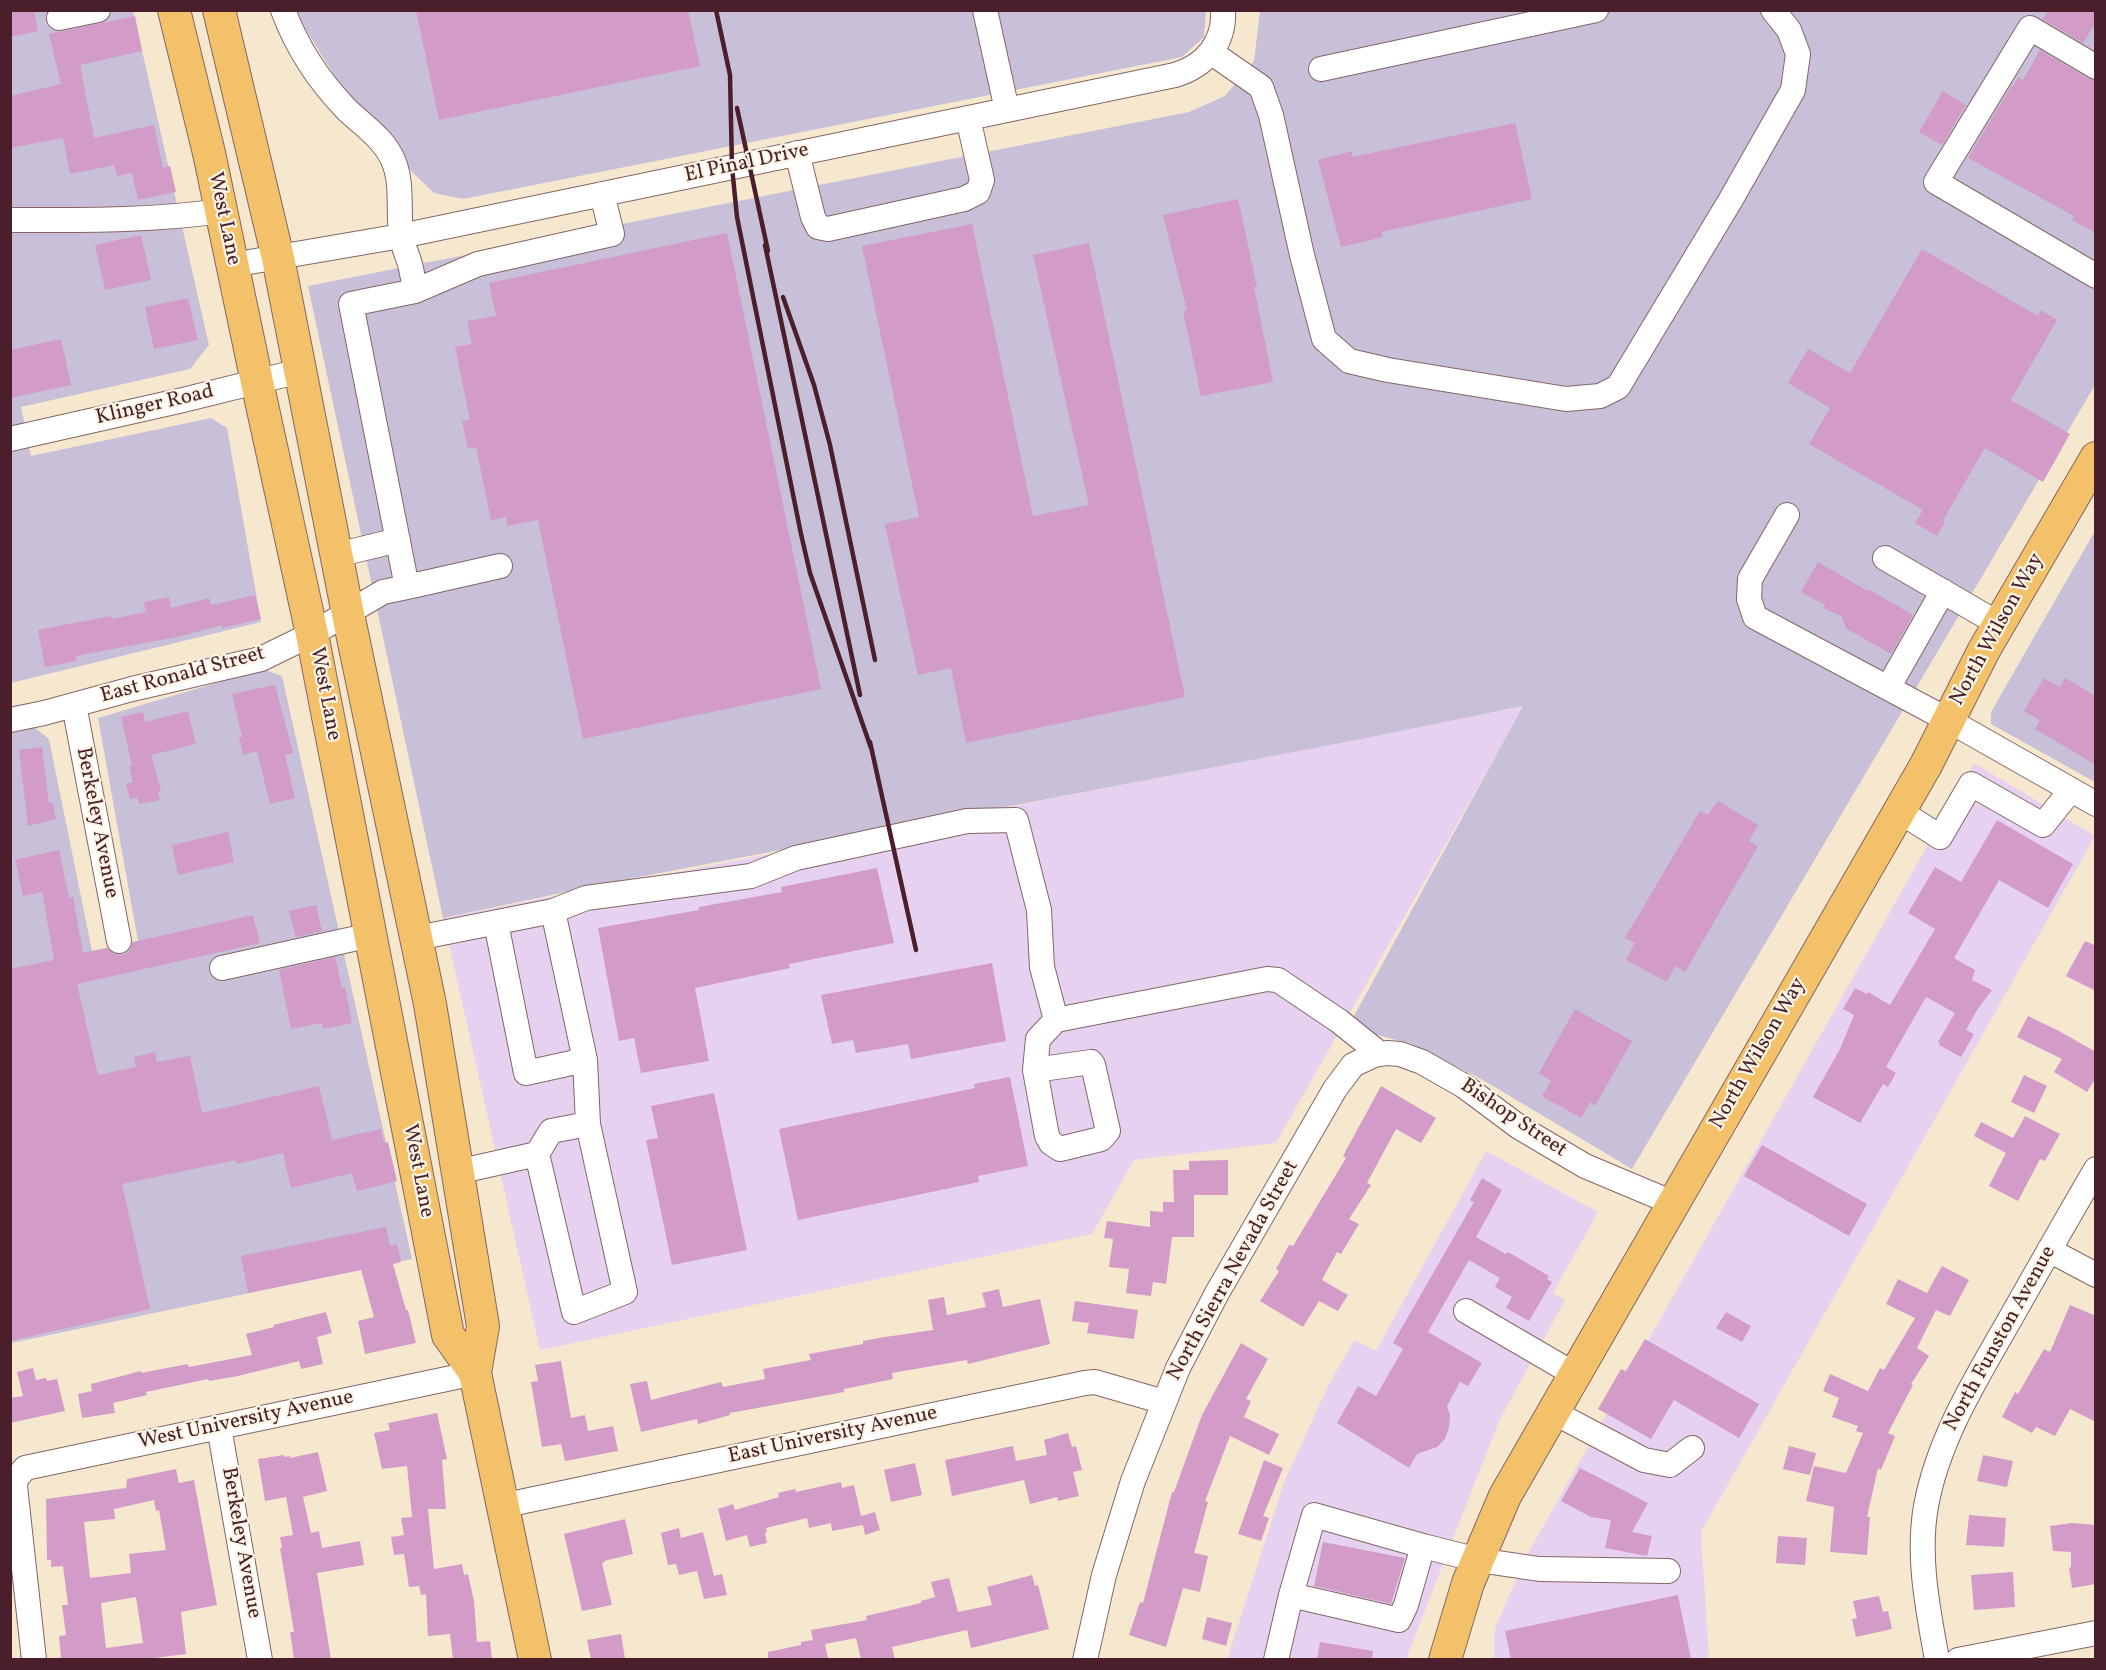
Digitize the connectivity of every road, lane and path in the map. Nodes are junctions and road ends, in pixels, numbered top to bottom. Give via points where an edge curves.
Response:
1 (98, 10) edge
2 (174, 10) edge
3 (219, 10) edge
4 (283, 10) edge
5 (985, 10) edge
6 (1223, 10) edge
7 (1596, 10) edge
8 (1773, 10) edge
9 (59, 18) dead end
10 (1212, 53) junction
11 (2096, 67) edge
12 (1322, 69) dead end
13 (1007, 110) junction
14 (969, 118) junction
15 (797, 153) junction
16 (602, 194) junction
17 (221, 211) junction
18 (10, 220) edge
19 (401, 236) junction
20 (278, 258) junction
21 (232, 265) junction
22 (2096, 276) edge
23 (415, 291) junction
24 (300, 371) junction
25 (256, 382) junction
26 (10, 439) edge
27 (2096, 458) edge
28 (1787, 515) dead end
29 (398, 540) junction
30 (337, 555) junction
31 (1885, 558) dead end
32 (500, 566) dead end
33 (407, 587) junction
34 (1943, 591) junction
35 (348, 614) junction
36 (1999, 624) junction
37 (312, 634) junction
38 (1888, 688) junction
39 (74, 705) junction
40 (10, 720) edge
41 (1948, 720) junction
42 (2071, 790) junction
43 (2096, 804) edge
44 (1899, 811) junction
45 (553, 911) junction
46 (496, 923) junction
47 (371, 935) junction
48 (417, 938) junction
49 (119, 941) dead end
50 (222, 968) dead end
51 (382, 991) junction
52 (431, 1011) junction
53 (1056, 1020) junction
54 (1380, 1054) junction
55 (585, 1060) junction
56 (1353, 1065) joint
57 (1035, 1070) dead end
58 (588, 1124) junction
59 (537, 1154) junction
60 (2096, 1169) edge
61 (458, 1172) junction
62 (1673, 1203) junction
63 (2049, 1250) junction
64 (2096, 1275) edge
65 (1466, 1311) dead end
66 (475, 1373) junction
67 (1574, 1374) junction
68 (1164, 1402) junction
69 (1553, 1412) junction
70 (219, 1427) junction
71 (1692, 1448) dead end
72 (501, 1506) junction
73 (1423, 1546) junction
74 (1478, 1560) junction
75 (1668, 1571) dead end
76 (1291, 1595) junction
77 (2096, 1633) edge
78 (34, 1659) edge
79 (260, 1659) edge
80 (535, 1659) edge
81 (1084, 1659) edge
82 (1276, 1659) edge
83 (1445, 1659) edge
84 (1937, 1659) edge
85 (1958, 1659) edge

1 - 9 street
2 - 17 main road, West Lane
3 - 20 main road, West Lane
4 - 19 street via 304,55 321,80 383,143 394,161
5 - 13 street
6 - 10 street via 1224,20
7 - 12 street
8 - 10 street via 1789,30 1798,54 1793,90 1731,201 1617,387 1600,396 1566,399 1349,361 1324,339 1261,87
10 - 13 street, El Pinal Drive via 1175,75
11 - 22 street via 2030,28 1936,182
13 - 14 street, El Pinal Drive
14 - 15 street, El Pinal Drive
14 - 15 street via 982,180 978,192 964,199 828,230 818,227 813,217
15 - 16 street, El Pinal Drive
16 - 19 street, El Pinal Drive
16 - 23 street via 612,234 478,264
17 - 18 street via 123,220
17 - 21 main road, West Lane
19 - 20 street, El Pinal Drive
19 - 23 street
20 - 21 street, El Pinal Drive
20 - 24 main road, West Lane
21 - 25 main road, West Lane
23 - 29 street via 351,304
24 - 25 street, Klinger Road
24 - 30 main road, West Lane
25 - 26 street, Klinger Road
25 - 37 main road, West Lane
27 - 36 main road, North Wilson Way
28 - 38 street via 1750,579 1749,599 1755,617
29 - 30 street
29 - 33 street
30 - 35 main road, West Lane
31 - 34 street
32 - 33 street, East Ronald Street
33 - 35 street, East Ronald Street via 383,592
34 - 36 street
34 - 38 street
35 - 37 street, East Ronald Street
35 - 48 main road, West Lane
36 - 41 main road, North Wilson Way
37 - 39 street, East Ronald Street via 261,659
37 - 47 main road, West Lane
38 - 41 street
39 - 40 street, East Ronald Street
39 - 49 street, Berkeley Avenue
41 - 42 street
41 - 44 main road, North Wilson Way
42 - 43 street
42 - 44 street via 2043,825 1971,784 1940,837
44 - 62 main road, North Wilson Way
45 - 46 street
45 - 53 street via 586,898 751,876 796,858 967,821 1016,820 1039,910 1042,967
45 - 55 street
46 - 48 street
46 - 55 street via 526,1073
47 - 50 street
47 - 51 main road, West Lane
47 - 52 main road via 386,932 395,938 406,980
48 - 52 main road, West Lane
51 - 61 main road via 408,1037 435,1151 445,1168
51 - 66 main road, West Lane via 448,1335
52 - 61 main road, West Lane
53 - 54 street via 1278,980
53 - 57 street via 1038,1039
54 - 56 street, Bishop Street
54 - 62 street, Bishop Street via 1400,1053 1422,1062 1585,1166
55 - 58 street
56 - 68 street, North Sierra Nevada Street via 1335,1089 1217,1293
58 - 59 street via 551,1131
58 - 59 street via 625,1292 574,1312
59 - 61 street
60 - 63 street, North Funston Avenue
61 - 66 main road, West Lane via 483,1326
62 - 67 main road, North Wilson Way
63 - 64 street
63 - 84 street, North Funston Avenue via 1962,1404 1943,1446 1923,1536 1923,1568
65 - 67 street
66 - 70 street, West University Avenue
66 - 72 main road, West Lane
67 - 69 main road, North Wilson Way
68 - 72 street, East University Avenue via 1095,1382 1085,1383
68 - 81 street, North Sierra Nevada Street via 1132,1481
69 - 71 street via 1644,1460 1670,1465
69 - 74 main road, North Wilson Way via 1505,1496
70 - 78 street, West University Avenue via 44,1463 25,1468 20,1474 15,1486
70 - 79 street, Berkeley Avenue
72 - 80 main road, West Lane
73 - 74 street
73 - 76 street via 1399,1620
73 - 76 street via 1314,1515
74 - 75 street via 1539,1569
74 - 83 main road, North Wilson Way
76 - 82 street
77 - 85 street

